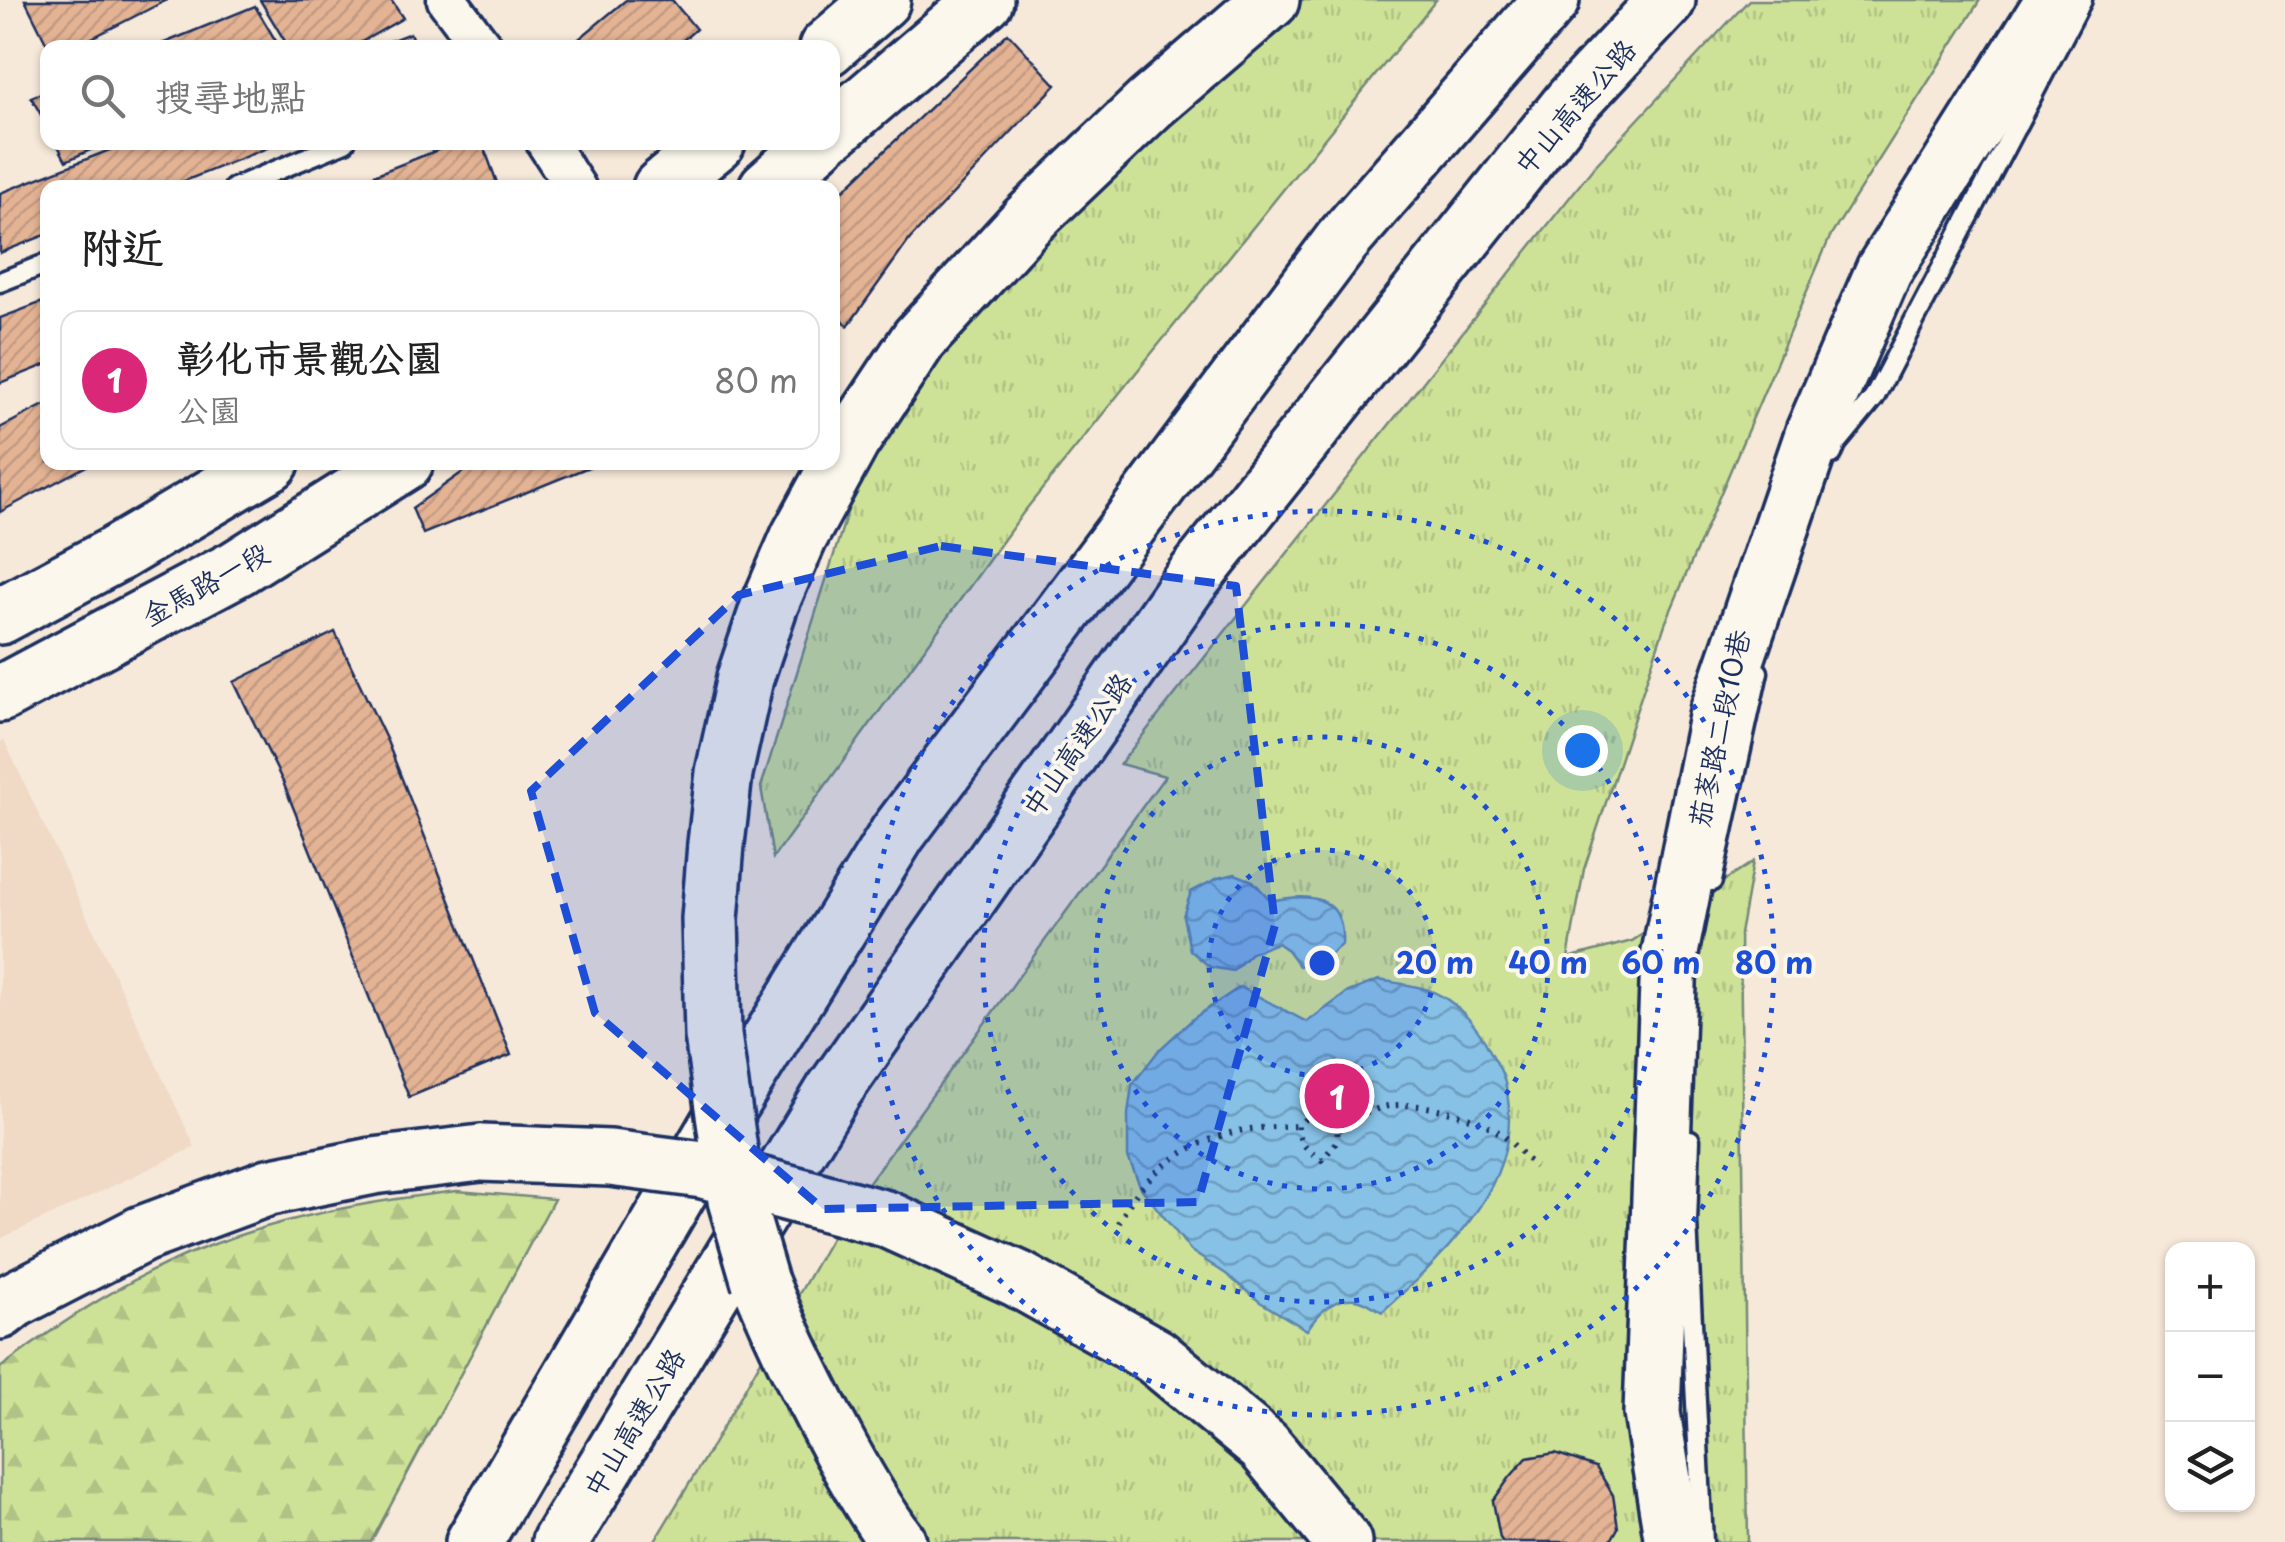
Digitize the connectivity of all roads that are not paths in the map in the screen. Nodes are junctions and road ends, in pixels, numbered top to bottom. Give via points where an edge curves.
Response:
1 (447, 0) edge
2 (882, 0) edge
3 (985, 0) edge
4 (1271, 0) edge
5 (1550, 0) edge
6 (1667, 0) edge
7 (2054, 0) edge
8 (2082, 0) edge
9 (477, 40) edge
10 (837, 40) edge
11 (840, 124) edge
12 (326, 150) edge
13 (551, 150) edge
14 (707, 150) edge
15 (811, 150) edge
16 (253, 180) edge
17 (571, 180) edge
18 (671, 180) edge
19 (776, 180) edge
20 (40, 266) edge
21 (0, 282) edge
22 (840, 462) edge
23 (258, 470) edge
24 (392, 470) edge
25 (836, 470) edge
26 (1822, 479) dead end
27 (0, 616) edge
28 (1762, 657) dead end
29 (0, 694) edge
30 (1708, 897) dead end
31 (1690, 1126) dead end
32 (0, 1311) edge
33 (474, 1542) edge
34 (560, 1542) edge
35 (898, 1542) edge
36 (1344, 1542) edge
37 (1674, 1542) edge
38 (1702, 1542) edge

1 - 9 street
2 - 10 main road
3 - 11 main road
4 - 22 main road, bridge via 1041,208 919,338
5 - 33 main road, bridge via 1342,241 898,833 726,1109
6 - 34 main road, 中山高速公路, bridge via 1571,103 1186,587 833,1092
7 - 37 main road via 1884,270 1814,432 1718,712 1669,958 1652,1413
8 - 26 lane via 1874,398 1836,444
12 - 16 lane
13 - 17 street
14 - 18 main road
15 - 19 main road
20 - 21 lane
23 - 27 main road
24 - 29 main road, 金馬路一段 via 237,568
25 - 35 main road, bridge via 770,604 724,773 710,919 713,1034 736,1200 760,1282 856,1479
28 - 30 lane, 茄苳路二段10巷
31 - 38 lane via 1687,1222
32 - 36 main road, bridge via 142,1234 269,1187 372,1166 481,1153 703,1170 886,1219 1018,1278 1155,1356 1264,1446

